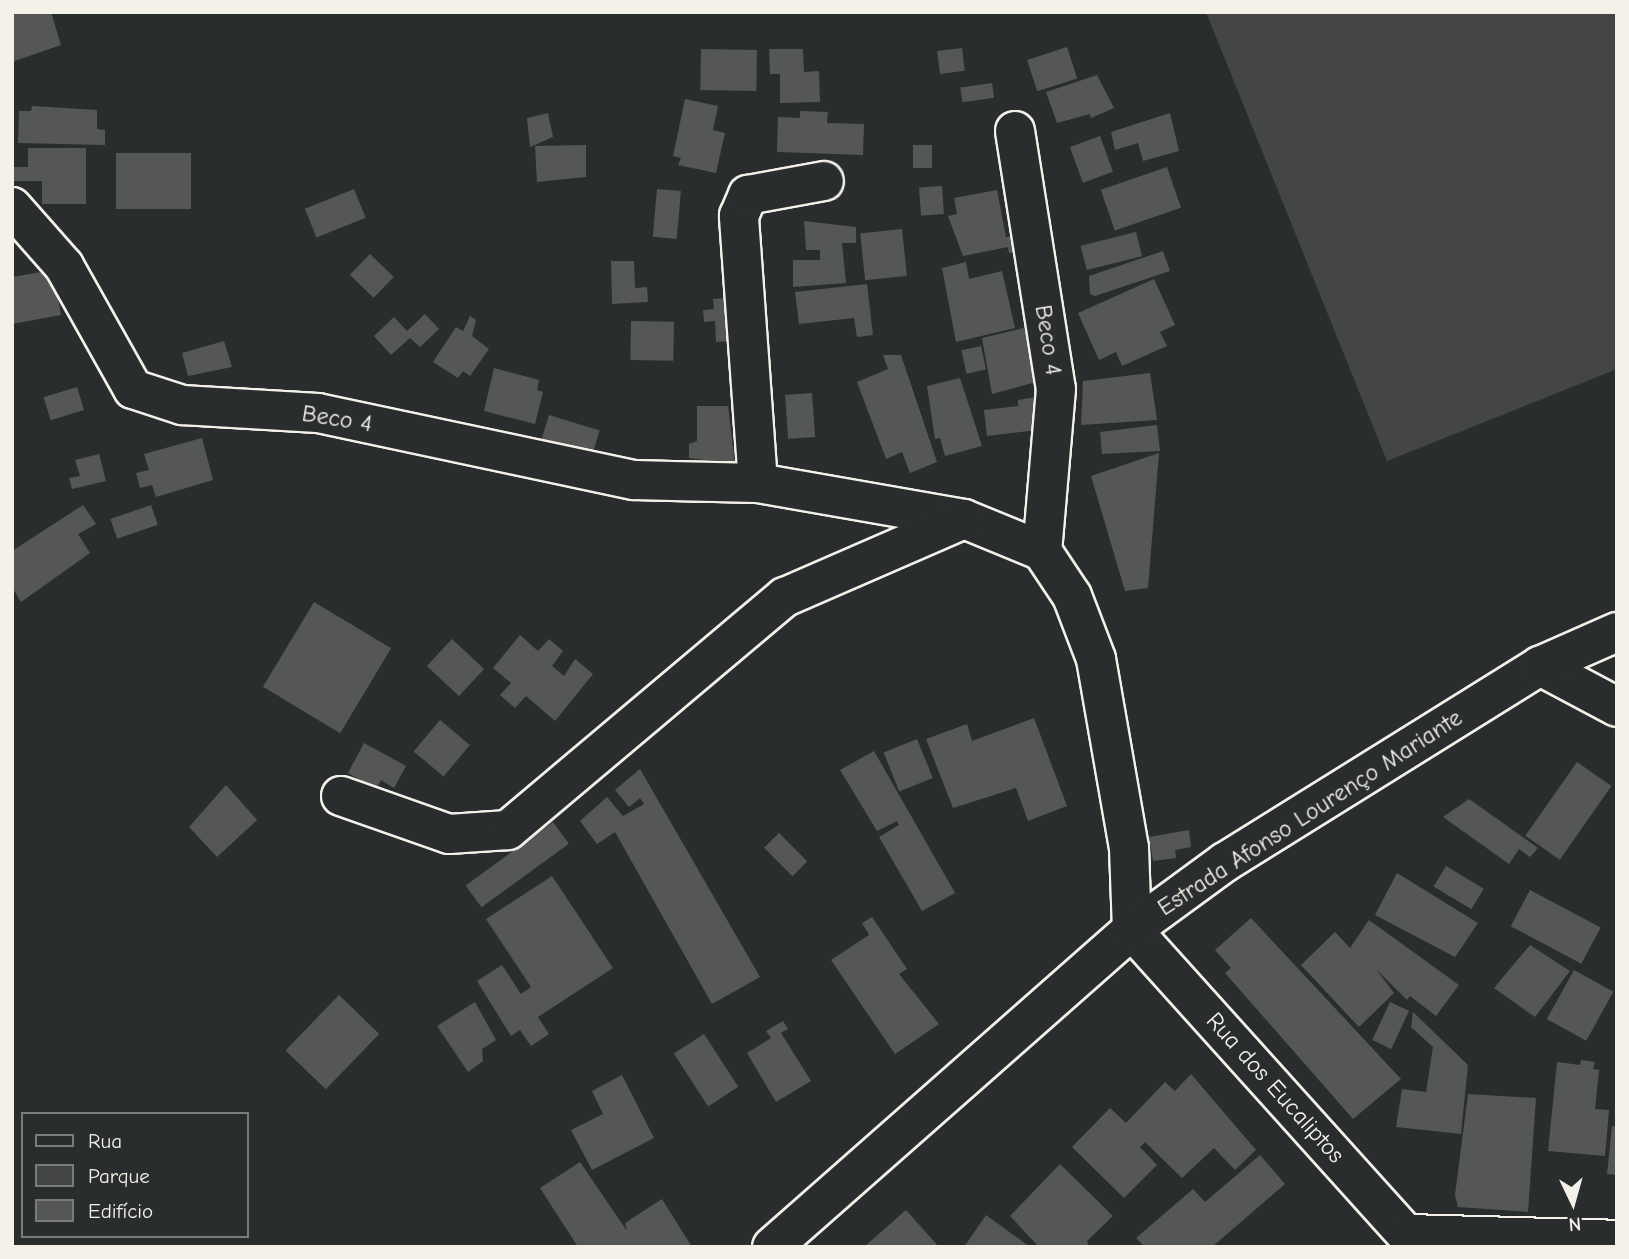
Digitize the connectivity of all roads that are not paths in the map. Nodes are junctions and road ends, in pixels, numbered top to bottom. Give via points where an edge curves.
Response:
1 (1016, 131) dead end
2 (824, 181) dead end
3 (12, 207) edge
4 (758, 483) junction
5 (964, 519) junction
6 (1042, 551) junction
7 (1617, 632) edge
8 (1540, 666) junction
9 (1617, 707) edge
10 (341, 796) dead end
11 (1132, 930) junction
12 (1413, 1240) edge
13 (1617, 1240) edge
14 (772, 1247) edge

1 - 6 street, Beco 4 via 1056,389
2 - 4 street via 748,195 739,216
3 - 4 street, Beco 4 via 64,266 132,389 182,405 318,413 634,480
4 - 5 street, Beco 4
5 - 6 street, Beco 4
5 - 10 street via 785,597 508,830 449,834
6 - 11 street via 1072,596 1096,659 1129,848
7 - 8 street, Estrada Afonso Lourenço Mariante
8 - 9 street
8 - 11 street, Estrada Afonso Lourenço Mariante via 1225,862
11 - 12 street, Rua dos Eucaliptos
11 - 14 street, Estrada Afonso Lourenço Mariante
12 - 13 street

